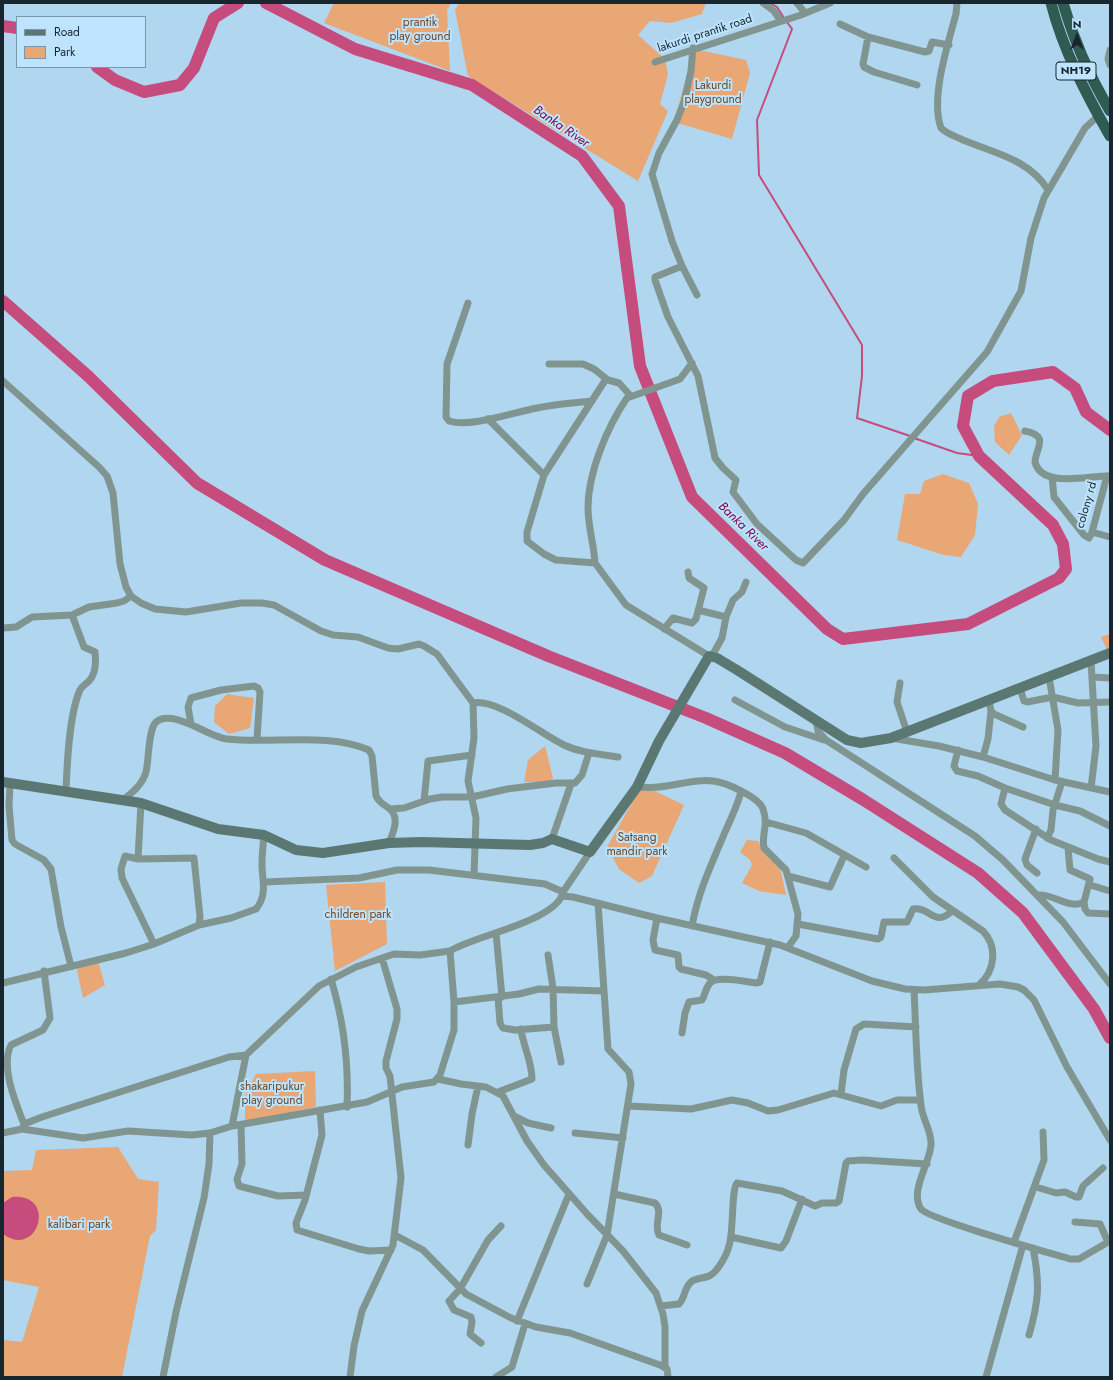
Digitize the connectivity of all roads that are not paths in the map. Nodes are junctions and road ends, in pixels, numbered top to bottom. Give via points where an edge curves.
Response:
1 (763, 3) edge
2 (797, 3) edge
3 (830, 3) edge
4 (956, 3) edge
5 (1051, 3) edge
6 (1063, 3) edge
7 (805, 13) junction
8 (782, 20) junction
9 (840, 24) dead end
10 (868, 37) junction
11 (949, 45) junction
12 (693, 48) junction
13 (1110, 50) edge
14 (654, 62) dead end
15 (1110, 65) edge
16 (917, 85) dead end
17 (1110, 111) edge
18 (1098, 115) junction
19 (1110, 136) edge
20 (1048, 190) junction
21 (682, 266) junction
22 (697, 295) dead end
23 (468, 303) dead end
24 (692, 362) junction
25 (549, 364) dead end
26 (606, 379) junction
27 (3, 381) edge
28 (630, 393) junction
29 (592, 401) junction
30 (488, 419) junction
31 (1025, 431) dead end
32 (544, 475) junction
33 (1109, 476) edge
34 (1052, 477) junction
35 (1092, 532) junction
36 (1110, 537) edge
37 (595, 563) junction
38 (688, 572) dead end
39 (746, 582) dead end
40 (131, 596) junction
41 (698, 610) junction
42 (72, 616) junction
43 (726, 617) junction
44 (3, 628) edge
45 (664, 629) junction
46 (1110, 653) edge
47 (711, 656) junction
48 (1090, 662) junction
49 (1049, 677) junction
50 (1093, 677) junction
51 (1110, 678) edge
52 (900, 683) dead end
53 (1020, 688) junction
54 (1053, 697) junction
55 (735, 700) dead end
56 (989, 700) junction
57 (473, 702) junction
58 (1093, 702) junction
59 (1110, 702) edge
60 (991, 711) junction
61 (816, 720) junction
62 (191, 724) junction
63 (1023, 727) dead end
64 (907, 732) junction
65 (891, 738) junction
66 (257, 739) junction
67 (826, 740) junction
68 (958, 750) junction
69 (589, 753) junction
70 (472, 755) junction
71 (618, 757) dead end
72 (983, 757) junction
73 (1058, 781) junction
74 (7, 783) edge
75 (571, 784) junction
76 (637, 787) junction
77 (1005, 788) junction
78 (1091, 788) junction
79 (66, 791) junction
80 (741, 792) junction
81 (1110, 792) edge
82 (472, 796) junction
83 (123, 800) junction
84 (424, 801) junction
85 (141, 803) junction
86 (1055, 805) junction
87 (390, 809) junction
88 (766, 822) junction
89 (1110, 826) edge
90 (1036, 829) junction
91 (264, 835) junction
92 (1047, 838) junction
93 (552, 839) junction
94 (389, 843) junction
95 (474, 844) junction
96 (1068, 848) junction
97 (590, 852) junction
98 (844, 856) junction
99 (894, 858) dead end
100 (138, 859) junction
101 (1110, 862) edge
102 (866, 867) dead end
103 (1037, 873) dead end
104 (474, 875) junction
105 (788, 876) junction
106 (264, 882) junction
107 (1090, 885) junction
108 (1110, 891) edge
109 (563, 894) junction
110 (1038, 895) junction
111 (1084, 902) junction
112 (598, 903) junction
113 (952, 911) junction
114 (1110, 914) edge
115 (657, 918) junction
116 (798, 924) junction
117 (198, 925) junction
118 (692, 926) junction
119 (496, 933) junction
120 (770, 942) junction
121 (154, 944) junction
122 (788, 947) junction
123 (450, 951) junction
124 (548, 955) dead end
125 (382, 958) junction
126 (71, 966) junction
127 (44, 971) junction
128 (331, 979) junction
129 (714, 980) junction
130 (3, 983) edge
131 (1110, 984) edge
132 (979, 985) junction
133 (553, 988) junction
134 (914, 990) junction
135 (604, 991) junction
136 (500, 997) junction
137 (454, 1002) junction
138 (554, 1027) junction
139 (916, 1027) junction
140 (521, 1029) junction
141 (682, 1033) dead end
142 (246, 1055) junction
143 (561, 1062) dead end
144 (438, 1079) junction
145 (478, 1086) junction
146 (392, 1092) junction
147 (498, 1092) junction
148 (841, 1094) junction
149 (920, 1100) junction
150 (628, 1106) junction
151 (347, 1107) junction
152 (320, 1110) junction
153 (514, 1115) junction
154 (241, 1125) junction
155 (232, 1126) junction
156 (23, 1127) junction
157 (551, 1128) dead end
158 (1043, 1132) dead end
159 (3, 1133) edge
160 (210, 1133) junction
161 (575, 1133) dead end
162 (623, 1138) junction
163 (1110, 1140) edge
164 (468, 1145) dead end
165 (927, 1164) junction
166 (1103, 1168) dead end
167 (1036, 1187) junction
168 (569, 1194) junction
169 (614, 1194) junction
170 (306, 1195) junction
171 (802, 1199) junction
172 (1075, 1222) dead end
173 (501, 1226) dead end
174 (395, 1235) junction
175 (607, 1235) junction
176 (731, 1237) junction
177 (1109, 1241) edge
178 (1014, 1242) junction
179 (687, 1245) dead end
180 (1023, 1245) junction
181 (1033, 1248) junction
182 (391, 1250) junction
183 (587, 1284) dead end
184 (460, 1290) junction
185 (661, 1306) junction
186 (517, 1321) junction
187 (525, 1324) junction
188 (1029, 1335) dead end
189 (480, 1343) dead end
190 (665, 1367) junction
191 (163, 1377) edge
192 (350, 1377) edge
193 (496, 1377) edge
194 (668, 1377) edge
195 (986, 1377) edge

1 - 8 street
2 - 7 street
3 - 7 street, lakurdi prantik road
4 - 11 street
5 - 18 highway, NH19 via 1061,37
6 - 17 highway, NH19 via 1071,31
7 - 8 street, lakurdi prantik road
8 - 12 street, lakurdi prantik road
9 - 10 street
10 - 11 street via 925,52 929,51 932,42
10 - 16 street via 864,67
11 - 20 street via 938,104 941,128 1020,163 1041,179
12 - 14 street, lakurdi prantik road
12 - 21 street via 684,102 652,174
13 - 15 street
18 - 19 highway, NH19
18 - 20 street via 1085,128
20 - 24 street via 1037,217 1021,291 992,345 862,494 844,520 806,561 799,563 750,516 733,492 736,480 715,458 701,386
21 - 22 street
21 - 24 street via 655,277 655,280 668,317
23 - 30 street via 447,364 446,416 449,421 455,423
24 - 28 street via 680,379
25 - 26 street via 583,364
26 - 28 street via 619,384
26 - 29 street
27 - 40 street via 107,476 113,493 120,564
28 - 37 street via 607,434 592,483 588,508
29 - 30 street via 536,408
29 - 32 street
30 - 32 street
31 - 34 street via 1037,435 1040,450 1036,466 1040,472
32 - 37 street via 527,532 527,541 556,560
33 - 34 street, colony rd
33 - 35 street, colony rd
34 - 35 street, colony rd via 1054,497 1062,508 1087,537
35 - 36 street
37 - 45 street via 626,605
38 - 41 street via 689,578 704,588
39 - 43 street via 742,592 733,600
40 - 42 street via 117,603 88,607
40 - 57 street via 140,603 167,612 186,612 241,603 274,605 321,631 358,637 388,648 424,646 437,654
41 - 43 street
41 - 45 street via 692,623 673,618
42 - 44 street via 32,617 16,626
42 - 79 street via 83,645 94,652 95,665 91,678 81,689 75,710 70,736
43 - 47 street via 722,638
45 - 47 street
46 - 48 main road
47 - 61 main road
47 - 76 main road via 659,741
48 - 49 main road
48 - 50 street
49 - 53 main road
49 - 54 street
50 - 51 street
50 - 58 street
52 - 64 street via 897,702
53 - 54 street via 1024,701 1027,702
53 - 56 main road
54 - 58 street via 1078,703
54 - 73 street via 1058,730
55 - 67 street via 785,727
56 - 60 street
56 - 64 main road
57 - 69 street via 486,702 564,744
57 - 70 street
58 - 59 street
58 - 78 street via 1096,746
60 - 63 street
60 - 72 street
61 - 65 main road via 854,742
61 - 67 street via 818,731
62 - 66 street via 222,739
62 - 66 street via 188,707 191,698 221,690 254,686 260,692
62 - 83 street via 172,720 157,722 152,728 144,777 135,790
64 - 65 main road
65 - 68 street
66 - 87 street via 348,743 369,750 378,802
67 - 110 street via 975,836
68 - 72 street
68 - 77 street via 954,766 957,771 978,776
69 - 71 street
69 - 75 street via 579,780
70 - 82 street via 468,781
70 - 84 street via 428,762
72 - 73 street
73 - 78 street
73 - 86 street
74 - 79 main road
74 - 126 street via 12,840 44,860 51,869
75 - 82 street via 556,783
75 - 93 street
76 - 80 street via 656,788 714,781
76 - 97 main road
77 - 86 street
77 - 90 street via 1001,800 1003,808
78 - 81 street
79 - 83 main road
80 - 88 street via 759,802
80 - 118 street via 708,870
82 - 84 street via 442,797
82 - 95 street via 476,818
83 - 85 main road
84 - 87 street via 404,808
85 - 91 main road via 218,829
85 - 100 street
86 - 89 street via 1080,811
86 - 92 street via 1052,827
87 - 94 street via 395,819
88 - 98 street via 806,833
88 - 105 street via 763,839 765,852 781,864
90 - 92 street
90 - 103 street via 1024,858 1027,865
91 - 94 main road via 296,850 323,853
91 - 106 street
92 - 96 street
93 - 95 main road via 530,845
93 - 97 main road
94 - 95 main road
95 - 104 street
96 - 101 street
96 - 107 street via 1070,870 1088,878
97 - 109 street
98 - 102 street
98 - 105 street via 830,887
99 - 113 street via 933,897
100 - 117 street via 194,858 200,917
100 - 121 street via 125,856 121,869 122,878
104 - 106 street via 429,870 397,870 358,878
104 - 109 street via 545,884
105 - 116 street via 798,914
106 - 117 street via 263,897 256,909 231,918
107 - 108 street
107 - 111 street
109 - 112 street
109 - 119 street via 546,911
110 - 111 street via 1049,894 1068,903
110 - 131 street via 1063,922
111 - 114 street via 1088,913
112 - 115 street
112 - 135 street
113 - 116 street via 941,918 913,909 907,922 884,922 881,937 878,939
113 - 132 street via 983,931 990,942 991,971
115 - 118 street
115 - 129 street via 653,940 655,950 678,955 681,969 706,975
116 - 122 street via 794,941
117 - 121 street
118 - 120 street
119 - 123 street
119 - 136 street
120 - 122 street
120 - 129 street via 760,982
121 - 126 street
122 - 134 street via 872,981
123 - 125 street via 420,955 401,953
123 - 137 street
124 - 133 street
125 - 128 street
125 - 146 street via 397,1009 397,1019 386,1061
126 - 127 street
127 - 130 street
127 - 156 street via 50,1018 42,1030 12,1045 8,1055 13,1098
128 - 142 street via 319,986
128 - 151 street via 343,1022 349,1076
129 - 141 street via 708,986 702,1000 688,1002
132 - 134 street
132 - 163 street via 1010,984 1024,990 1034,1000 1068,1067
133 - 135 street via 586,992
133 - 136 street via 539,988
133 - 138 street
134 - 139 street
135 - 150 street via 608,1049 626,1067 630,1076
136 - 137 street
136 - 140 street via 501,1026 506,1029
137 - 144 street via 454,1030
138 - 140 street
138 - 143 street
139 - 148 street via 864,1024 858,1026 844,1070
139 - 149 street
140 - 147 street via 532,1079
142 - 155 street
142 - 156 street via 222,1060 42,1117
144 - 145 street
144 - 146 street via 426,1084 402,1087
145 - 147 street
145 - 164 street
146 - 151 street
146 - 174 street via 401,1178
147 - 153 street
148 - 149 street via 881,1106 897,1100
148 - 150 street via 826,1094 815,1100 768,1111 732,1100 691,1109
149 - 165 street via 932,1141
150 - 162 street
151 - 152 street
152 - 154 street
152 - 170 street via 322,1134
153 - 157 street via 528,1123
153 - 168 street via 527,1141
154 - 155 street
154 - 170 street via 242,1164 239,1186 278,1196
155 - 160 street
156 - 159 street
156 - 160 street via 83,1138 128,1130
158 - 167 street via 1042,1144 1045,1155
160 - 191 street via 204,1198
161 - 162 street
162 - 169 street
165 - 171 street via 848,1161 841,1195 836,1203 815,1206
165 - 178 street via 918,1191 918,1202 923,1211
166 - 167 street via 1083,1186 1076,1197 1065,1192 1056,1193
167 - 178 street
168 - 175 street
168 - 186 street
169 - 175 street
169 - 179 street via 655,1203 659,1213 659,1235
170 - 182 street via 296,1223 297,1230 359,1249
171 - 176 street via 781,1248
171 - 176 street via 782,1191 737,1183 733,1192 734,1216
172 - 177 street via 1100,1224
173 - 184 street via 488,1240
174 - 182 street
174 - 184 street via 427,1253
175 - 183 street
175 - 185 street via 650,1284
176 - 185 street via 729,1247 713,1273 690,1281 683,1301 679,1304
177 - 181 street via 1076,1259
178 - 180 street
180 - 181 street
180 - 195 street
181 - 188 street via 1038,1288 1036,1313
182 - 192 street via 362,1311
184 - 186 street
184 - 189 street via 451,1298 450,1305 454,1310 471,1317 470,1334
185 - 190 street via 665,1326
186 - 187 street
187 - 190 street via 570,1333
187 - 193 street via 512,1367
190 - 194 street

